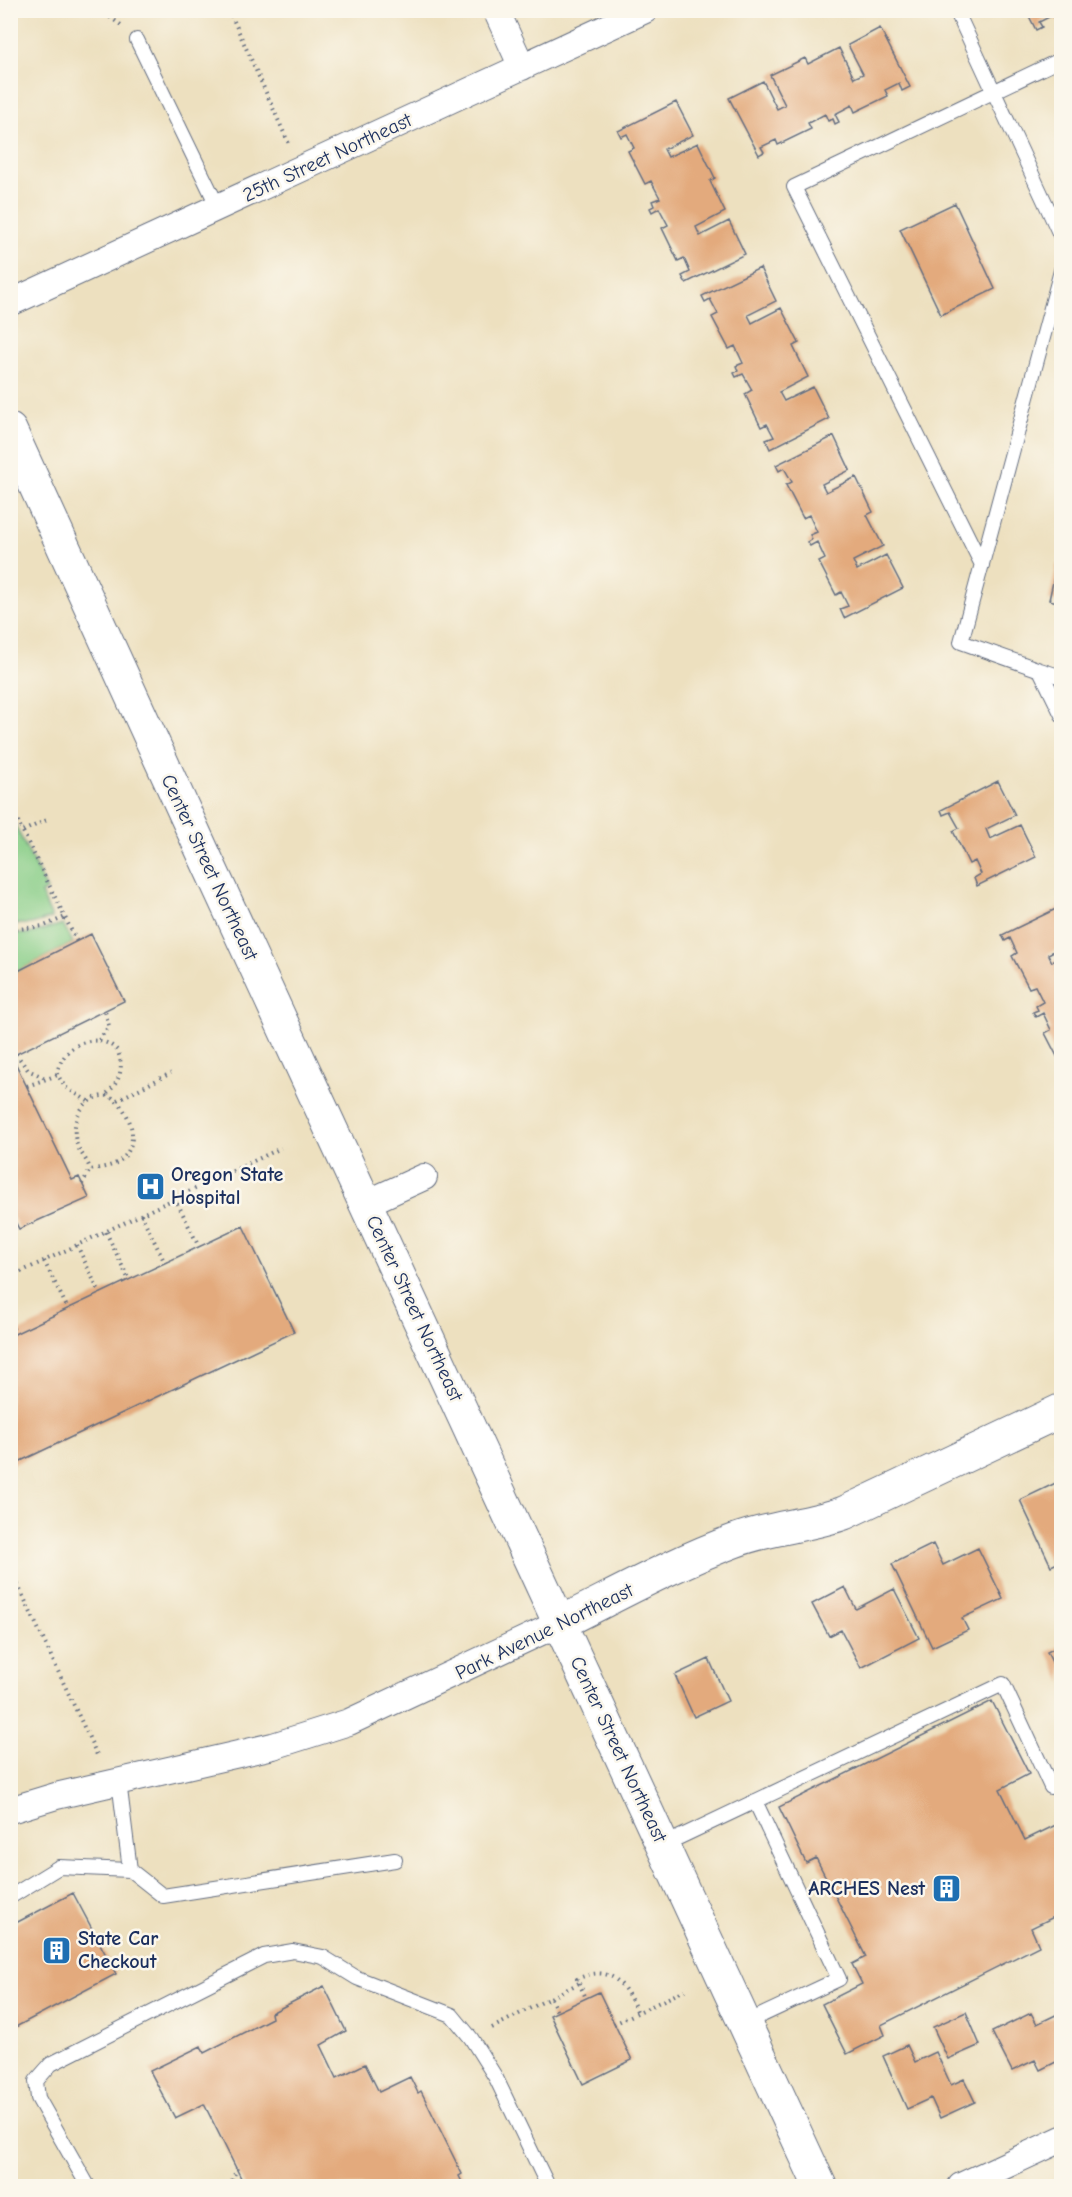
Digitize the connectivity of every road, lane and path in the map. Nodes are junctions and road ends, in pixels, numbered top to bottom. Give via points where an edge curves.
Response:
1 (229, 10) edge
2 (496, 10) edge
3 (645, 10) edge
4 (956, 10) edge
5 (137, 40) dead end
6 (1062, 59) edge
7 (522, 67) junction
8 (994, 92) junction
9 (301, 169) junction
10 (218, 207) junction
11 (1062, 239) edge
12 (1062, 267) edge
13 (10, 303) edge
14 (10, 430) edge
15 (982, 564) junction
16 (1040, 670) junction
17 (1062, 677) edge
18 (1062, 716) edge
19 (10, 805) edge
20 (49, 819) dead end
21 (23, 831) junction
22 (65, 917) junction
23 (10, 930) edge
24 (77, 942) dead end
25 (105, 1011) dead end
26 (98, 1041) junction
27 (16, 1054) dead end
28 (171, 1073) dead end
29 (58, 1075) junction
30 (45, 1078) junction
31 (27, 1086) dead end
32 (104, 1095) junction
33 (117, 1100) junction
34 (88, 1101) junction
35 (281, 1148) dead end
36 (90, 1170) junction
37 (424, 1177) dead end
38 (82, 1185) dead end
39 (176, 1198) junction
40 (367, 1203) junction
41 (141, 1214) junction
42 (106, 1232) junction
43 (77, 1245) junction
44 (199, 1247) dead end
45 (44, 1261) junction
46 (165, 1263) dead end
47 (10, 1277) edge
48 (129, 1280) dead end
49 (100, 1294) dead end
50 (68, 1309) dead end
51 (10, 1323) edge
52 (16, 1334) dead end
53 (1062, 1410) edge
54 (10, 1568) edge
55 (560, 1623) junction
56 (98, 1764) dead end
57 (119, 1781) junction
58 (1051, 1787) dead end
59 (754, 1801) junction
60 (10, 1810) edge
61 (663, 1845) junction
62 (395, 1860) dead end
63 (130, 1870) junction
64 (10, 1897) edge
65 (579, 1983) junction
66 (685, 1990) dead end
67 (551, 1998) junction
68 (586, 1998) dead end
69 (557, 2012) dead end
70 (638, 2013) junction
71 (745, 2023) junction
72 (614, 2024) dead end
73 (471, 2038) junction
74 (1062, 2139) edge
75 (237, 2168) dead end
76 (88, 2187) edge
77 (230, 2187) edge
78 (548, 2187) edge
79 (820, 2187) edge
80 (961, 2187) edge

1 - 9 path
2 - 7 street
3 - 7 street, 25th Street Northeast
4 - 8 lane
5 - 10 lane
6 - 8 lane
7 - 9 street, 25th Street Northeast
8 - 11 lane
8 - 15 lane via 794,187
9 - 10 street, 25th Street Northeast
10 - 13 street, 25th Street Northeast
12 - 15 lane
14 - 40 main road, Center Street Northeast
15 - 16 lane via 961,642
16 - 17 lane
16 - 18 lane
19 - 21 path
20 - 21 path
21 - 22 path
22 - 23 path via 44,926
22 - 24 path
25 - 26 path via 109,1026
26 - 29 path via 78,1044 65,1053
26 - 32 path via 111,1044 122,1064 116,1083
27 - 30 path via 28,1070
28 - 33 path
29 - 30 path
29 - 34 path via 64,1087
30 - 31 path
32 - 33 path
32 - 34 path
33 - 36 path via 131,1125 130,1147 118,1162
34 - 36 path via 76,1120 75,1134
35 - 39 path
36 - 38 path
37 - 40 street
39 - 41 path
39 - 44 path
40 - 55 main road, Center Street Northeast
41 - 42 path
41 - 46 path
42 - 43 path
42 - 48 path
43 - 45 path
43 - 49 path
45 - 47 path
45 - 50 path
51 - 52 path
53 - 55 main road, Park Avenue Northeast via 844,1513 817,1523 735,1540
54 - 56 path via 94,1743
55 - 57 street, Park Avenue Northeast via 349,1722 273,1746
55 - 61 main road, Center Street Northeast
57 - 60 street, Park Avenue Northeast
57 - 63 lane
58 - 59 lane via 1003,1684
59 - 61 lane
59 - 71 lane via 839,1979
61 - 71 main road, Center Street Northeast
62 - 63 lane via 162,1896
63 - 64 lane via 59,1867
65 - 67 path
65 - 68 path
65 - 70 path via 577,1979 591,1972 604,1973 618,1981
66 - 70 path
67 - 69 path
67 - 73 path
70 - 72 path
71 - 79 main road, Center Street Northeast
73 - 76 lane via 452,2015 357,1978 323,1957 293,1951 264,1956 51,2064 36,2080 38,2098
73 - 78 lane via 496,2078
74 - 80 street
75 - 77 path

